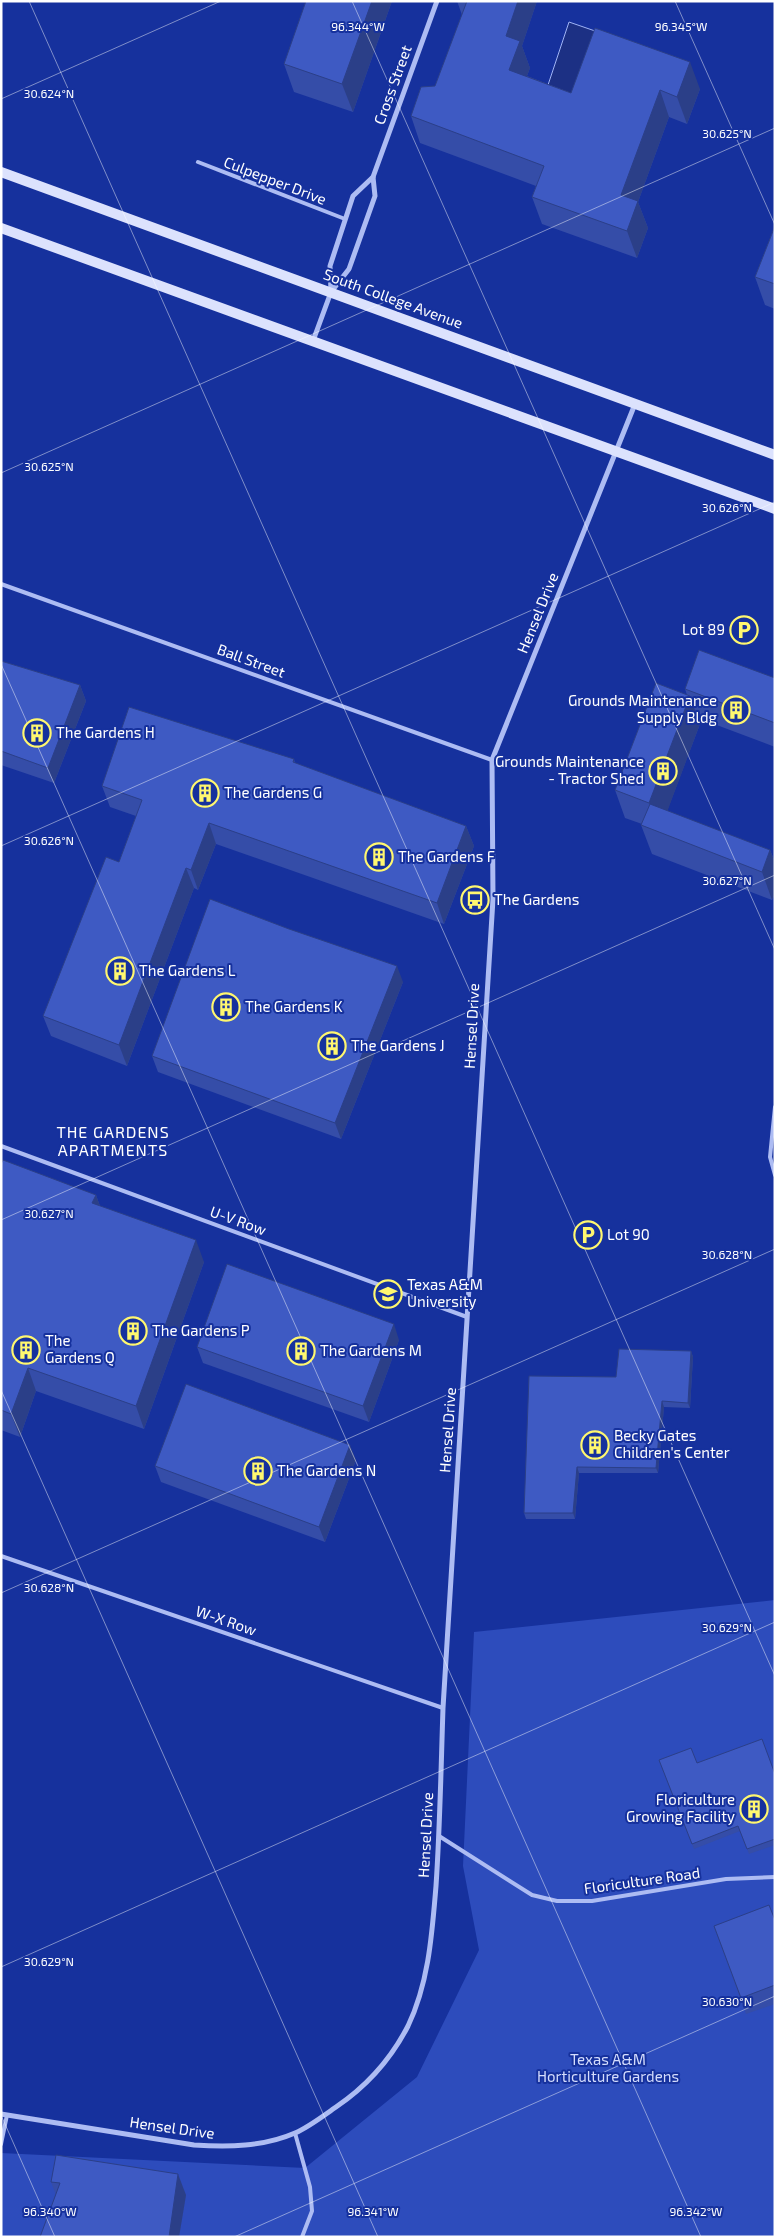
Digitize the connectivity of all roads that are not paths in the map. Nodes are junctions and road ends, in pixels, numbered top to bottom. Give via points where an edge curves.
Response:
1 (437, 1) edge
2 (198, 162) dead end
3 (1, 172) edge
4 (373, 176) junction
5 (345, 219) junction
6 (1, 228) edge
7 (331, 292) junction
8 (313, 342) junction
9 (636, 404) junction
10 (618, 452) junction
11 (775, 455) edge
12 (775, 509) edge
13 (1, 584) edge
14 (492, 760) junction
15 (775, 1107) edge
16 (1, 1146) edge
17 (775, 1175) edge
18 (467, 1317) junction
19 (1, 1556) edge
20 (443, 1708) junction
21 (440, 1836) junction
22 (775, 1877) edge
23 (4, 2114) edge
24 (295, 2133) junction
25 (1, 2144) edge
26 (302, 2237) edge

1 - 4 street, Cross Street
2 - 5 lane, Culpepper Drive
3 - 7 main road, South College Avenue
4 - 5 street, Cross Street via 353,196
4 - 7 street, Cross Street via 375,196 349,269
5 - 7 street, Cross Street via 330,266
6 - 8 main road
7 - 8 street, Cross Street
7 - 9 main road, South College Avenue
8 - 10 main road
9 - 10 street, Hensel Drive
9 - 11 main road, South College Avenue
10 - 12 main road
10 - 14 street, Hensel Drive
13 - 14 lane, Ball Street
14 - 18 street, Hensel Drive via 493,899
15 - 17 lane via 770,1157
16 - 18 lane, U-V Row
18 - 20 street, Hensel Drive
19 - 20 lane, W-X Row
20 - 21 street, Hensel Drive
21 - 22 lane, Floriculture Road via 532,1895 557,1901 592,1901 726,1880
21 - 24 street, Hensel Drive via 426,1971 420,1997 407,2026 372,2078
23 - 24 street, Hensel Drive via 221,2147 257,2145
23 - 25 lane
24 - 26 lane via 310,2187 312,2211

